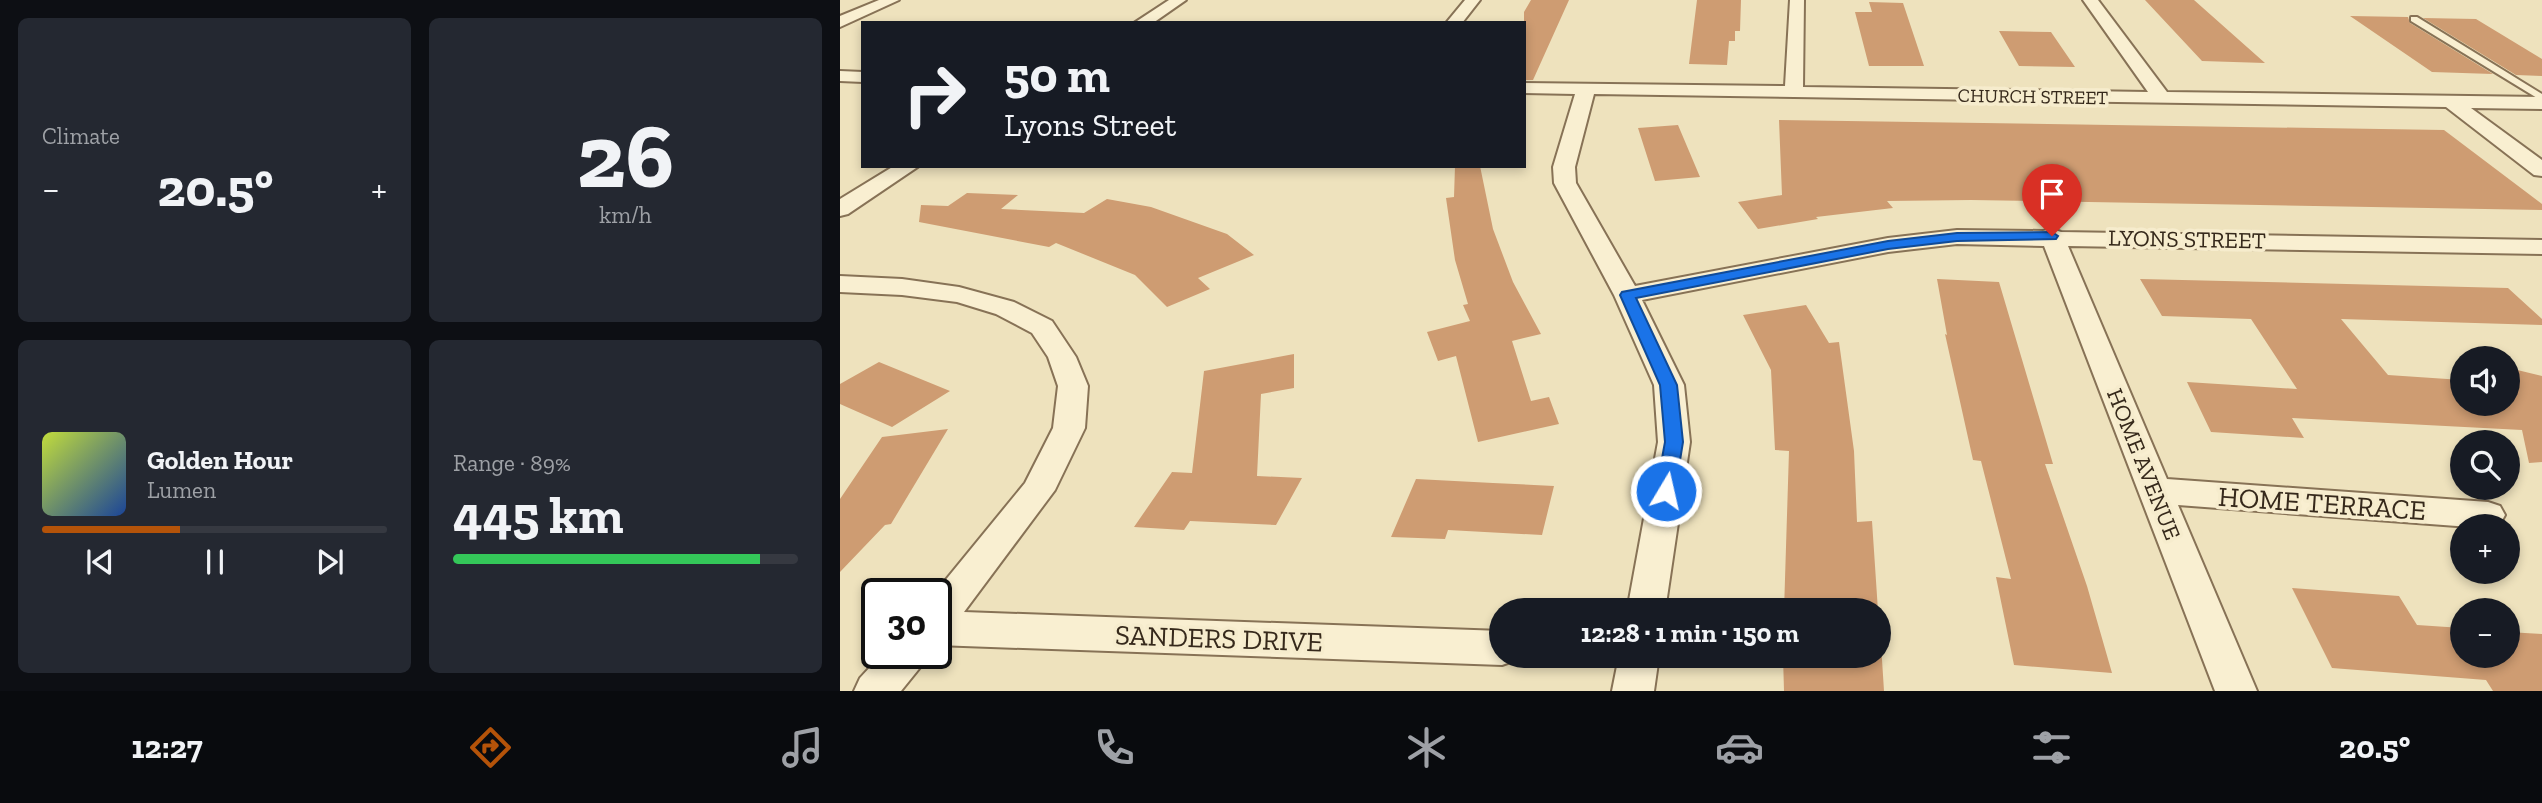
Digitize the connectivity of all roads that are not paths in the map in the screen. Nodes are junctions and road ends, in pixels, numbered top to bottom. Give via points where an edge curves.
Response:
1 (891, 0) edge
2 (1180, 0) edge
3 (1473, 0) edge
4 (1797, 0) edge
5 (2090, 0) edge
6 (2414, 19) dead end
7 (1145, 21) edge
8 (1456, 21) edge
9 (840, 22) edge
10 (840, 76) edge
11 (861, 77) edge
12 (1526, 88) edge
13 (1586, 89) junction
14 (1794, 92) junction
15 (2162, 98) junction
16 (2542, 101) edge
17 (2451, 102) junction
18 (906, 168) edge
19 (2542, 170) edge
20 (840, 209) edge
21 (2052, 236) junction
22 (2542, 247) edge
23 (840, 284) edge
24 (1627, 295) junction
25 (2155, 491) junction
26 (2474, 514) edge
27 (1648, 598) edge
28 (952, 600) edge
29 (952, 629) edge
30 (1489, 648) edge
31 (1637, 668) edge
32 (894, 669) edge
33 (875, 691) edge
34 (1633, 691) edge
35 (2236, 691) edge

1 - 9 street
2 - 7 street
3 - 8 street
4 - 14 street
5 - 15 street
6 - 16 lane
10 - 11 street
12 - 13 street, CHURCH STREET
13 - 14 street, CHURCH STREET
13 - 24 street via 1564,167 1565,183
14 - 15 street, CHURCH STREET
15 - 17 street, CHURCH STREET
16 - 17 street, CHURCH STREET
17 - 19 street
18 - 20 street
21 - 22 street, LYONS STREET
21 - 24 street, LYONS STREET via 1957,237 1888,245
21 - 25 street, HOME AVENUE
23 - 28 street via 960,295 1005,308 1042,327 1062,357 1073,386 1069,428 1038,491
24 - 27 street via 1669,385 1673,414 1674,442
25 - 26 street, HOME TERRACE
25 - 35 street, HOME AVENUE
29 - 30 street, SANDERS DRIVE
31 - 34 street
32 - 33 street

